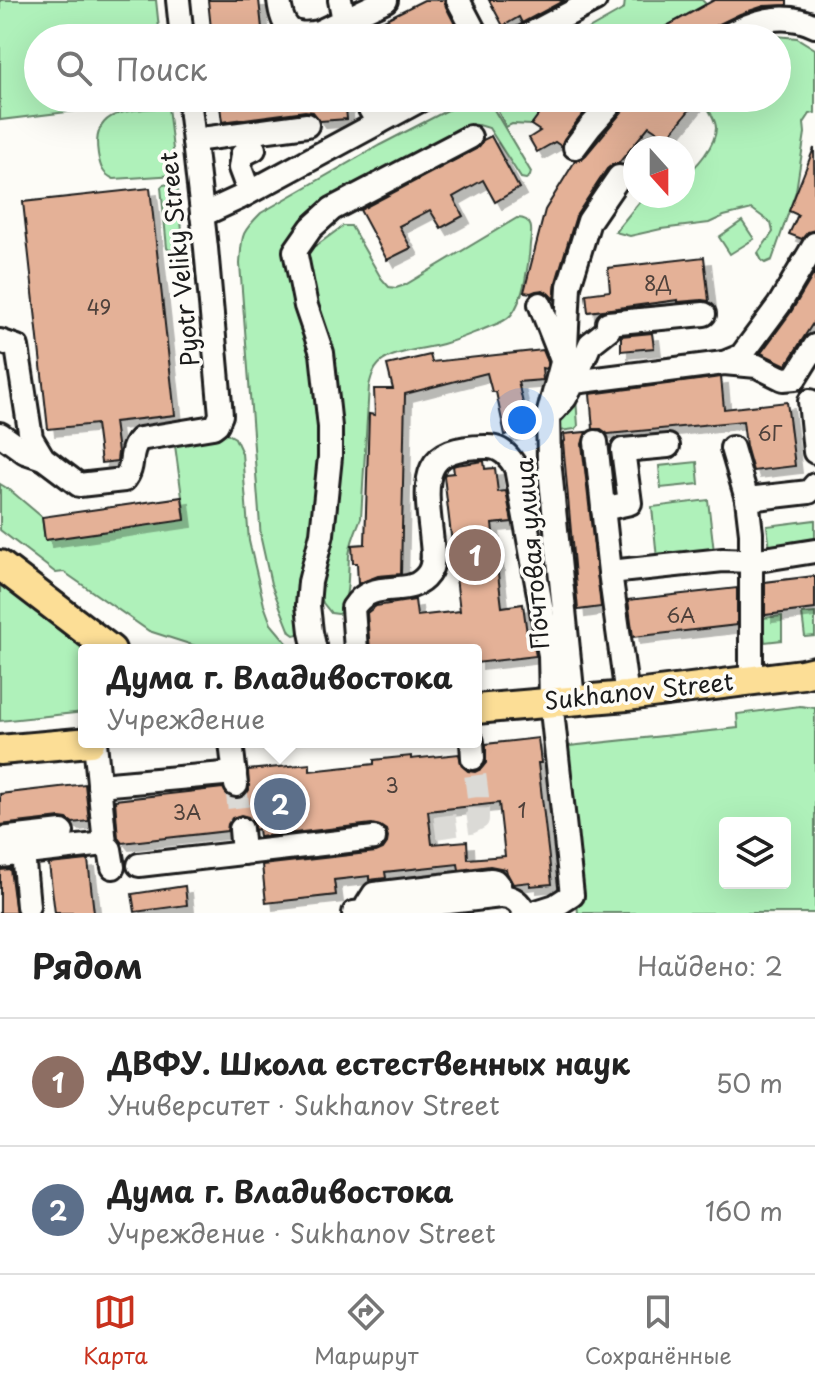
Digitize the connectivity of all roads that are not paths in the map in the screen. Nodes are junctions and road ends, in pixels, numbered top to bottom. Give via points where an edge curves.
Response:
1 (178, 0) edge
2 (279, 0) edge
3 (386, 0) edge
4 (458, 0) edge
5 (595, 0) edge
6 (342, 10) edge
7 (181, 24) edge
8 (285, 24) edge
9 (327, 24) edge
10 (471, 24) edge
11 (550, 24) edge
12 (750, 24) edge
13 (815, 26) edge
14 (191, 112) edge
15 (372, 112) edge
16 (398, 112) edge
17 (603, 112) edge
18 (378, 123) junction
19 (307, 125) dead end
20 (470, 137) dead end
21 (194, 140) junction
22 (575, 147) dead end
23 (254, 149) dead end
24 (619, 177) dead end
25 (249, 192) junction
26 (202, 215) junction
27 (815, 244) edge
28 (540, 304) dead end
29 (704, 314) dead end
30 (0, 341) edge
31 (815, 346) edge
32 (562, 361) junction
33 (724, 363) junction
34 (574, 382) junction
35 (810, 401) dead end
36 (548, 416) junction
37 (0, 434) edge
38 (596, 442) dead end
39 (668, 446) dead end
40 (732, 448) dead end
41 (815, 452) edge
42 (43, 458) junction
43 (815, 485) edge
44 (747, 499) junction
45 (603, 509) junction
46 (815, 551) edge
47 (752, 561) junction
48 (0, 565) edge
49 (610, 572) junction
50 (103, 644) edge
51 (314, 644) edge
52 (356, 644) edge
53 (811, 674) edge
54 (751, 681) junction
55 (627, 696) junction
56 (562, 700) junction
57 (482, 708) edge
58 (78, 743) edge
59 (93, 748) edge
60 (232, 748) edge
61 (0, 750) edge
62 (99, 785) junction
63 (241, 829) tunnel mouth
64 (62, 832) dead end
65 (374, 838) dead end
66 (0, 839) edge
67 (105, 844) junction
68 (243, 853) junction
69 (11, 855) edge
70 (139, 865) dead end
71 (113, 867) dead end
72 (28, 906) dead end
73 (361, 912) edge
74 (525, 913) edge
75 (533, 913) edge

1 - 7 street
2 - 8 street
3 - 6 street
4 - 10 street
5 - 11 street
6 - 9 street
12 - 13 street via 790,18
14 - 21 street, Pyotr Veliky Street
15 - 18 street
16 - 18 street
17 - 22 street
18 - 25 street
19 - 21 street
20 - 51 street via 332,209 295,251 322,353 330,427 322,534 308,605
21 - 26 street, Pyotr Veliky Street
23 - 25 street via 242,155 240,163
24 - 32 street, Почтовая улица via 589,221 569,286
25 - 26 street
26 - 42 street, Pyotr Veliky Street via 221,415 217,424 140,439 132,448 124,480 79,485
27 - 33 street via 741,356
28 - 32 street
29 - 34 street via 608,323 609,329 603,326 590,344
30 - 42 street via 17,347 31,438
31 - 33 street via 795,378
32 - 36 street, Почтовая улица
33 - 34 street
34 - 36 street
35 - 41 street
36 - 56 street, Почтовая улица
37 - 42 street
38 - 45 street
39 - 45 street via 623,450 630,503
40 - 44 street
43 - 44 street via 809,492
44 - 47 street
45 - 49 street
46 - 47 street
47 - 49 street
47 - 54 street
48 - 50 main road
49 - 55 street
52 - 56 street via 353,608 362,595 408,588 430,571 432,466 452,450 494,447 516,468
53 - 54 main road, Sukhanov Street
54 - 55 main road, Sukhanov Street
55 - 56 main road, Sukhanov Street
56 - 57 main road, Sukhanov Street
56 - 75 street via 572,895
58 - 61 main road
59 - 62 street
60 - 62 street via 235,780
62 - 67 street
63 - 68 street
64 - 66 street
65 - 68 street
67 - 69 street
67 - 71 street
68 - 70 street
69 - 72 street
73 - 74 street via 374,894 491,880 501,896 520,903

